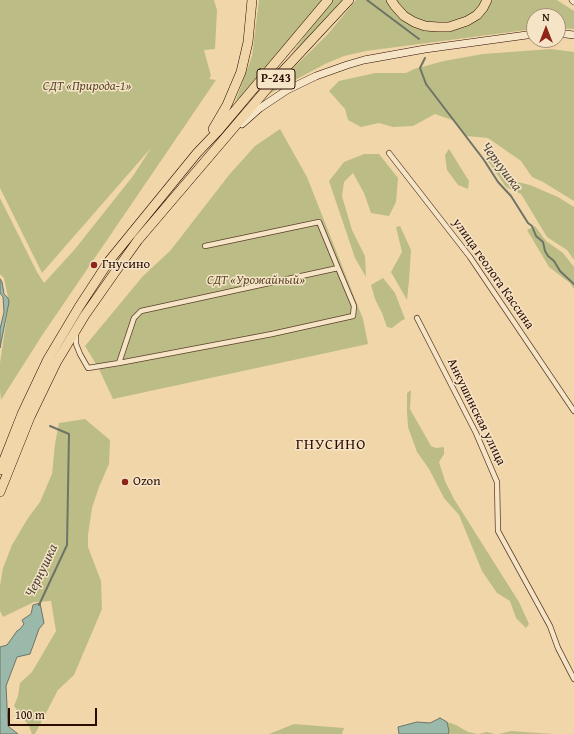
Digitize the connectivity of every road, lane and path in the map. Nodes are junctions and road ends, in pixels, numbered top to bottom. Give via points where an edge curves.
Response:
1 (252, 0) edge
2 (328, 0) edge
3 (349, 0) edge
4 (391, 0) edge
5 (487, 0) edge
6 (526, 35) edge
7 (196, 153) junction
8 (389, 153) dead end
9 (206, 160) junction
10 (206, 246) dead end
11 (338, 268) junction
12 (417, 318) dead end
13 (76, 328) junction
14 (119, 362) junction
15 (574, 411) edge
16 (0, 470) edge
17 (0, 492) edge
18 (574, 679) edge

1 - 7 highway, Р-243 via 248,42 241,72 220,119
2 - 7 highway, Р-243 via 217,132
3 - 9 highway, Р-243 via 271,84
4 - 5 highway via 404,16 414,22 425,26 450,27 477,14
6 - 9 main road, Р-243 via 387,55 331,70 273,98
7 - 16 highway via 109,261 79,307 36,384
8 - 15 street, улица геолога Кассина via 470,257
9 - 13 highway via 138,240
10 - 11 street via 319,222
11 - 14 street via 141,311 134,318
11 - 14 street via 354,306 353,316 272,334
12 - 18 street, Анкушинская улица via 497,482 498,531 550,626
13 - 14 street via 76,344 88,368
13 - 17 highway via 44,386

